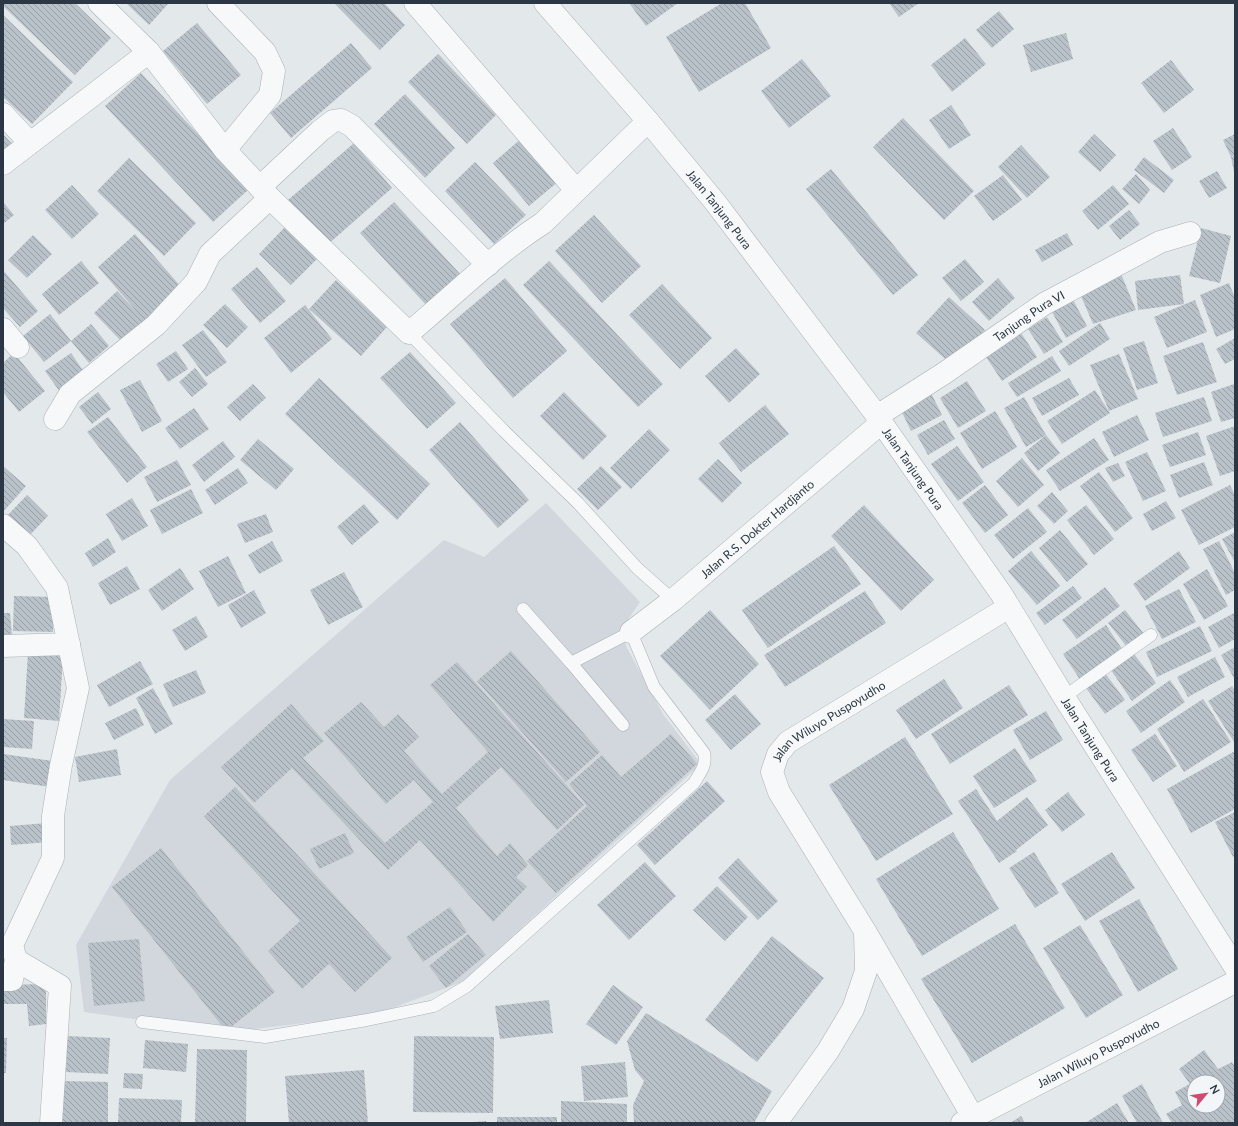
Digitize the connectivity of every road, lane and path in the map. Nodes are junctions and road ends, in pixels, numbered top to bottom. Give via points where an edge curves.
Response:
1 (99, 3) edge
2 (218, 3) edge
3 (415, 3) edge
4 (545, 3) edge
5 (149, 52) junction
6 (3, 114) edge
7 (648, 121) junction
8 (30, 143) junction
9 (225, 150) junction
10 (3, 164) edge
11 (576, 190) junction
12 (265, 192) junction
13 (1190, 233) dead end
14 (488, 265) junction
15 (3, 328) edge
16 (409, 333) junction
17 (18, 347) dead end
18 (55, 419) dead end
19 (879, 420) junction
20 (3, 525) edge
21 (673, 600) junction
22 (1009, 607) junction
23 (523, 609) dead end
24 (631, 632) junction
25 (1151, 636) dead end
26 (69, 644) junction
27 (3, 646) edge
28 (571, 663) junction
29 (1064, 697) junction
30 (624, 725) dead end
31 (865, 931) junction
32 (16, 960) junction
33 (1235, 967) edge
34 (3, 980) edge
35 (1235, 982) edge
36 (142, 1022) dead end
37 (967, 1120) edge
38 (52, 1123) edge
39 (776, 1123) edge

1 - 5 street
2 - 9 street via 265,52 274,71 270,95
3 - 11 street
4 - 7 street, Jalan Tanjung Pura
5 - 8 street
5 - 9 street
6 - 8 street
7 - 11 street
7 - 19 street, Jalan Tanjung Pura via 715,202
8 - 10 street
9 - 12 street
11 - 14 street via 543,222
12 - 14 street via 320,131 333,121 341,120 352,126
12 - 16 street
12 - 18 street via 210,254 196,282 156,325 70,394
13 - 19 street, Tanjung Pura VI via 1160,242 1044,304
14 - 16 street
15 - 17 street
16 - 21 lane via 578,504 637,568
19 - 21 street, Jalan R.S. Dokter Hardjanto
19 - 22 street, Jalan Tanjung Pura
20 - 26 street via 27,546 58,588
21 - 24 street, Jalan R.S. Dokter Hardjanto
22 - 29 street, Jalan Tanjung Pura
22 - 31 street, Jalan Wiluyo Puspoyudho via 788,742 778,754 772,772 779,792
23 - 28 lane
24 - 28 lane
24 - 36 lane via 654,687 704,752 705,764 694,783 467,986 434,1006 265,1038
25 - 29 lane
26 - 27 street
26 - 32 street via 78,688 53,816 53,858 12,945
28 - 30 lane
29 - 33 street, Jalan Tanjung Pura
31 - 37 street, Jalan Wiluyo Puspoyudho
31 - 39 street via 866,971 853,1009 828,1051
32 - 34 street via 12,980
32 - 38 street via 60,986
35 - 37 street, Jalan Wiluyo Puspoyudho

